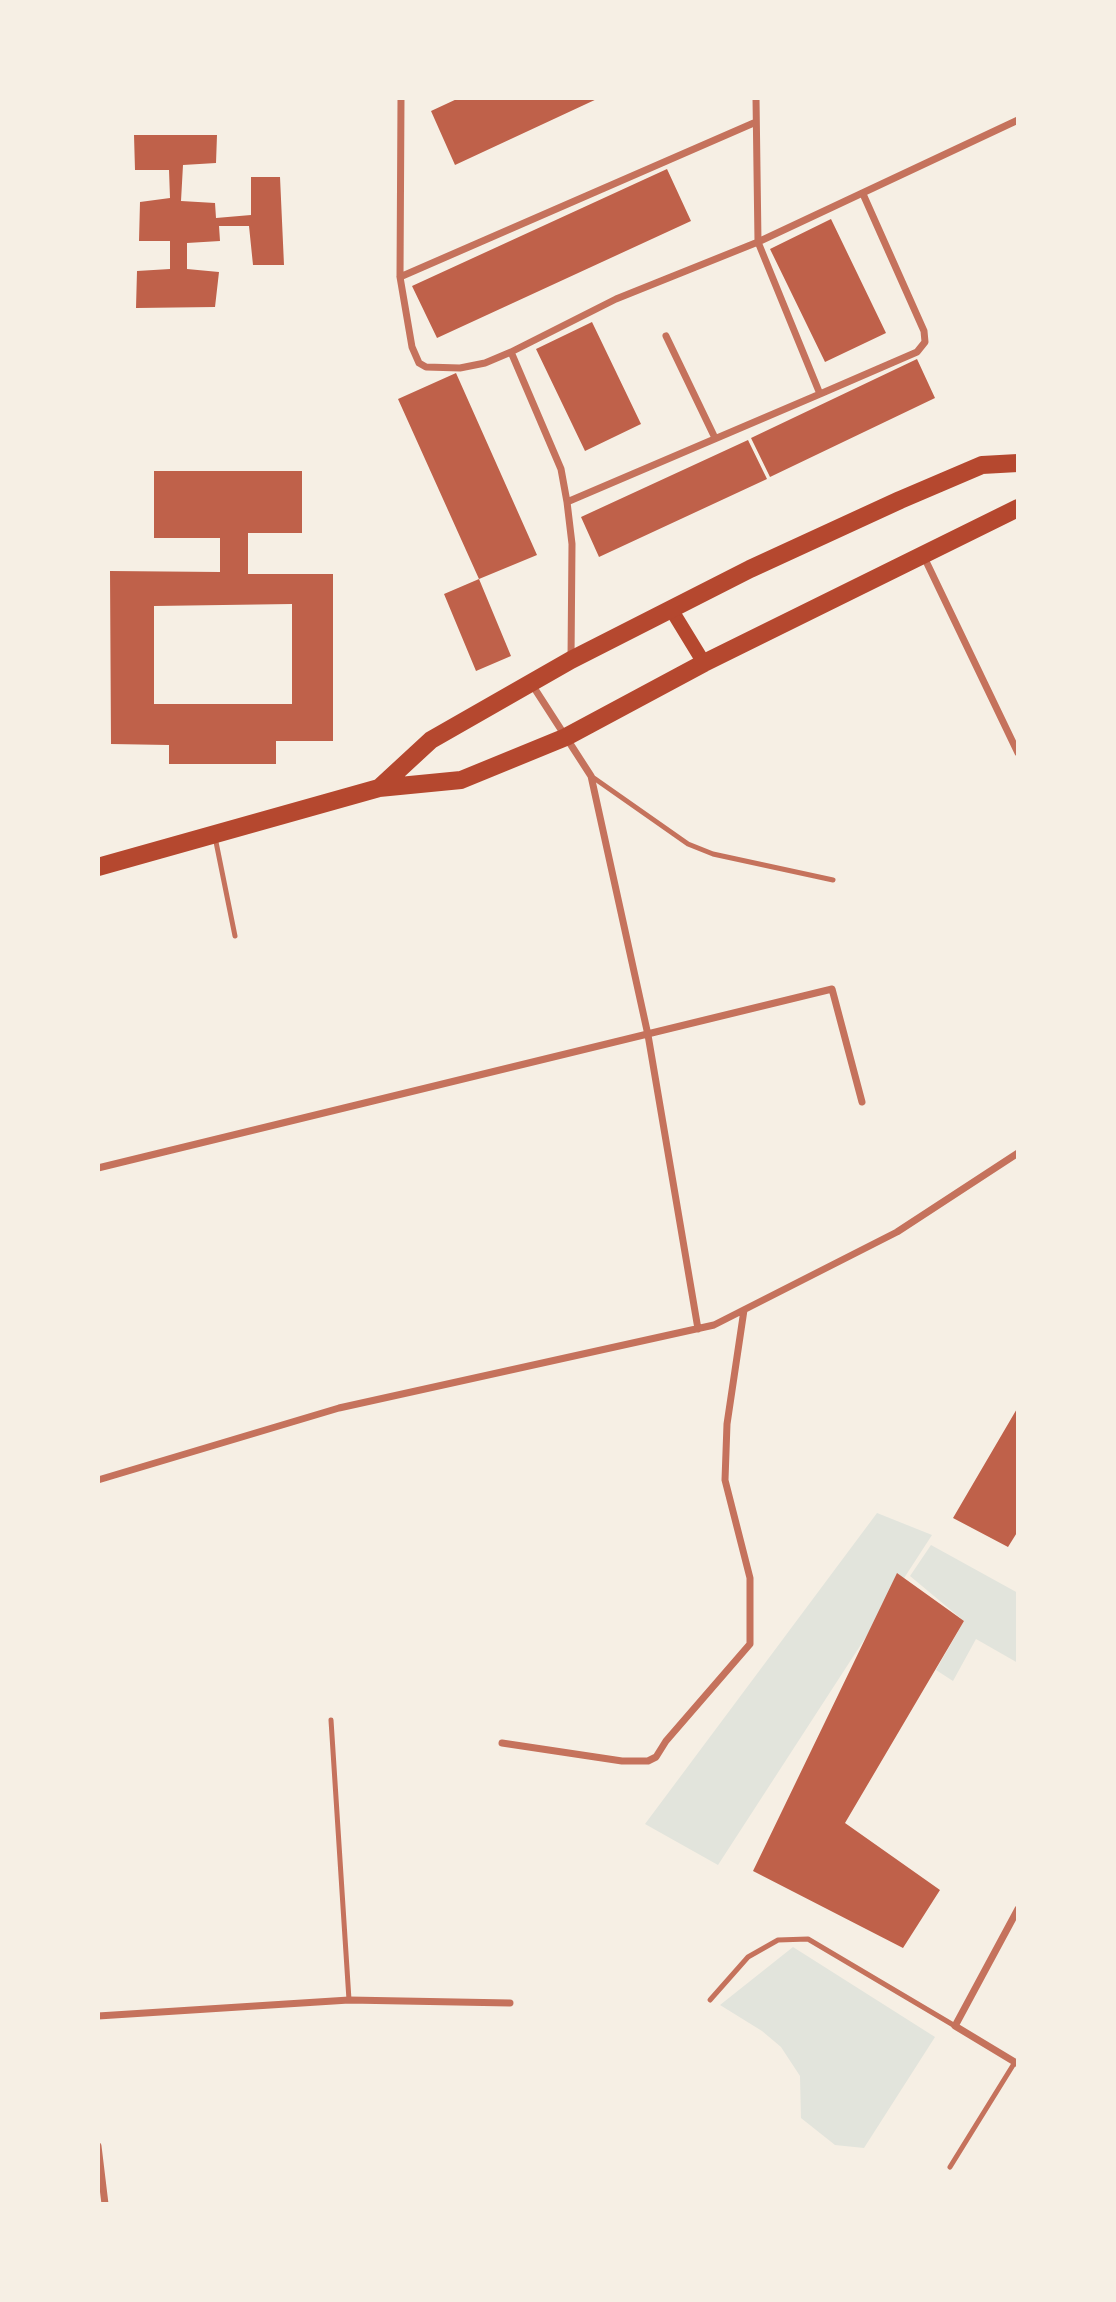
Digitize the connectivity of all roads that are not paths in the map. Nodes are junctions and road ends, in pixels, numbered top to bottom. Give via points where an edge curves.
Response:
1 (401, 98) edge
2 (756, 98) edge
3 (1018, 120) edge
4 (756, 122) junction
5 (863, 194) junction
6 (758, 242) junction
7 (400, 277) junction
8 (666, 336) dead end
9 (511, 352) junction
10 (820, 394) junction
11 (715, 438) junction
12 (1018, 463) edge
13 (567, 502) junction
14 (1018, 508) edge
15 (924, 556) junction
16 (671, 609) junction
17 (571, 660) junction
18 (704, 663) junction
19 (531, 683) junction
20 (566, 737) junction
21 (1018, 752) edge
22 (591, 776) junction
23 (379, 788) junction
24 (214, 834) junction
25 (98, 867) edge
26 (832, 880) dead end
27 (235, 936) dead end
28 (648, 1035) junction
29 (862, 1102) dead end
30 (1018, 1153) edge
31 (98, 1168) edge
32 (744, 1310) junction
33 (698, 1329) junction
34 (98, 1480) edge
35 (331, 1720) dead end
36 (502, 1743) dead end
37 (1018, 1909) edge
38 (349, 2000) junction
39 (710, 2000) dead end
40 (510, 2003) dead end
41 (98, 2017) edge
42 (955, 2026) junction
43 (1016, 2063) edge
44 (98, 2146) edge
45 (950, 2167) dead end
46 (105, 2204) edge

1 - 7 street
2 - 4 street
3 - 5 street
4 - 6 street
4 - 7 street
5 - 6 street
5 - 10 street via 925,342 917,352
6 - 9 street via 616,299
6 - 10 street
7 - 9 street via 419,363 460,368
8 - 11 street
9 - 13 street via 561,470
10 - 11 street
11 - 13 street
12 - 16 main road via 982,465
13 - 17 street via 572,544
14 - 15 main road
15 - 18 main road
15 - 21 street
16 - 17 main road
16 - 18 main road
17 - 19 main road
18 - 20 main road
19 - 20 street
19 - 23 main road via 431,740
20 - 22 street
20 - 23 main road via 461,780
22 - 26 lane via 688,845
22 - 28 street
23 - 24 main road
24 - 25 main road
24 - 27 lane
28 - 29 street via 832,989
28 - 31 street
28 - 33 street
30 - 32 street via 897,1232
32 - 33 street
32 - 36 street via 727,1424 725,1479 750,1578 750,1644 649,1761
33 - 34 street via 339,1408
35 - 38 lane
37 - 42 street
38 - 40 street
38 - 41 street
39 - 42 lane via 748,1957 778,1940 808,1939
42 - 43 street
43 - 45 lane
44 - 46 street

